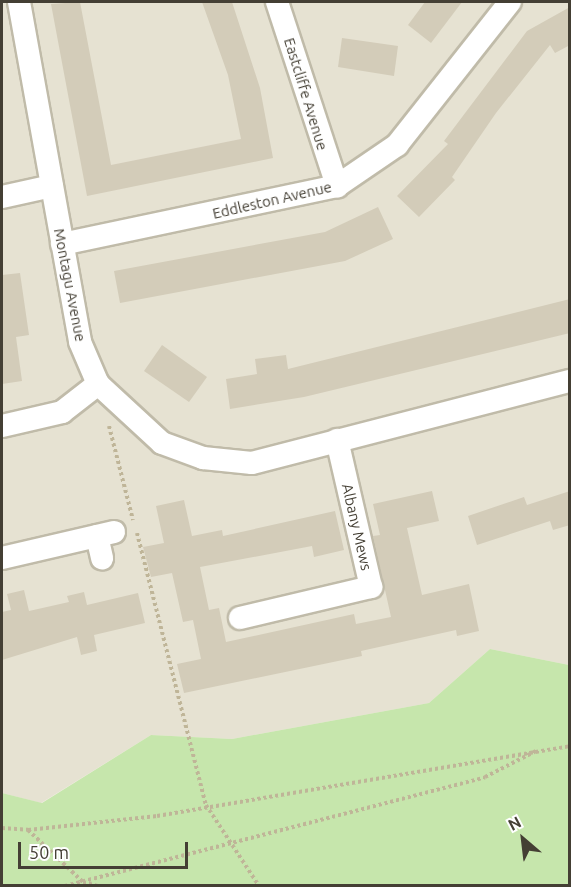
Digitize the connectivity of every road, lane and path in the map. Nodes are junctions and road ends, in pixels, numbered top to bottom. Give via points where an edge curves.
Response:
1 (19, 2) edge
2 (277, 2) edge
3 (510, 2) edge
4 (52, 186) junction
5 (337, 186) junction
6 (2, 197) edge
7 (62, 244) junction
8 (570, 381) edge
9 (98, 384) junction
10 (2, 426) edge
11 (337, 440) junction
12 (2, 558) edge
13 (102, 558) dead end
14 (240, 618) dead end
15 (570, 746) edge
16 (540, 750) junction
17 (206, 805) junction
18 (2, 828) edge
19 (28, 830) junction
20 (230, 841) junction
21 (84, 882) junction
22 (65, 885) edge
23 (99, 885) edge
24 (259, 885) edge

1 - 4 street, Montagu Avenue
2 - 5 street, Eastcliffe Avenue
3 - 5 street, Eddleston Avenue via 397,145
4 - 6 street
4 - 7 street, Montagu Avenue
5 - 7 street, Eddleston Avenue
7 - 9 street, Montagu Avenue via 80,342
8 - 11 street, Montagu Avenue
9 - 10 street via 62,412
9 - 11 street, Montagu Avenue via 162,444 203,458 252,463
9 - 17 path
11 - 14 street, Albany Mews via 371,587
12 - 13 street via 105,534
15 - 16 path
16 - 17 path
16 - 20 path via 484,777
17 - 19 path
17 - 20 path
18 - 19 path
19 - 21 path
20 - 21 path
20 - 24 path
21 - 22 path
21 - 23 path

